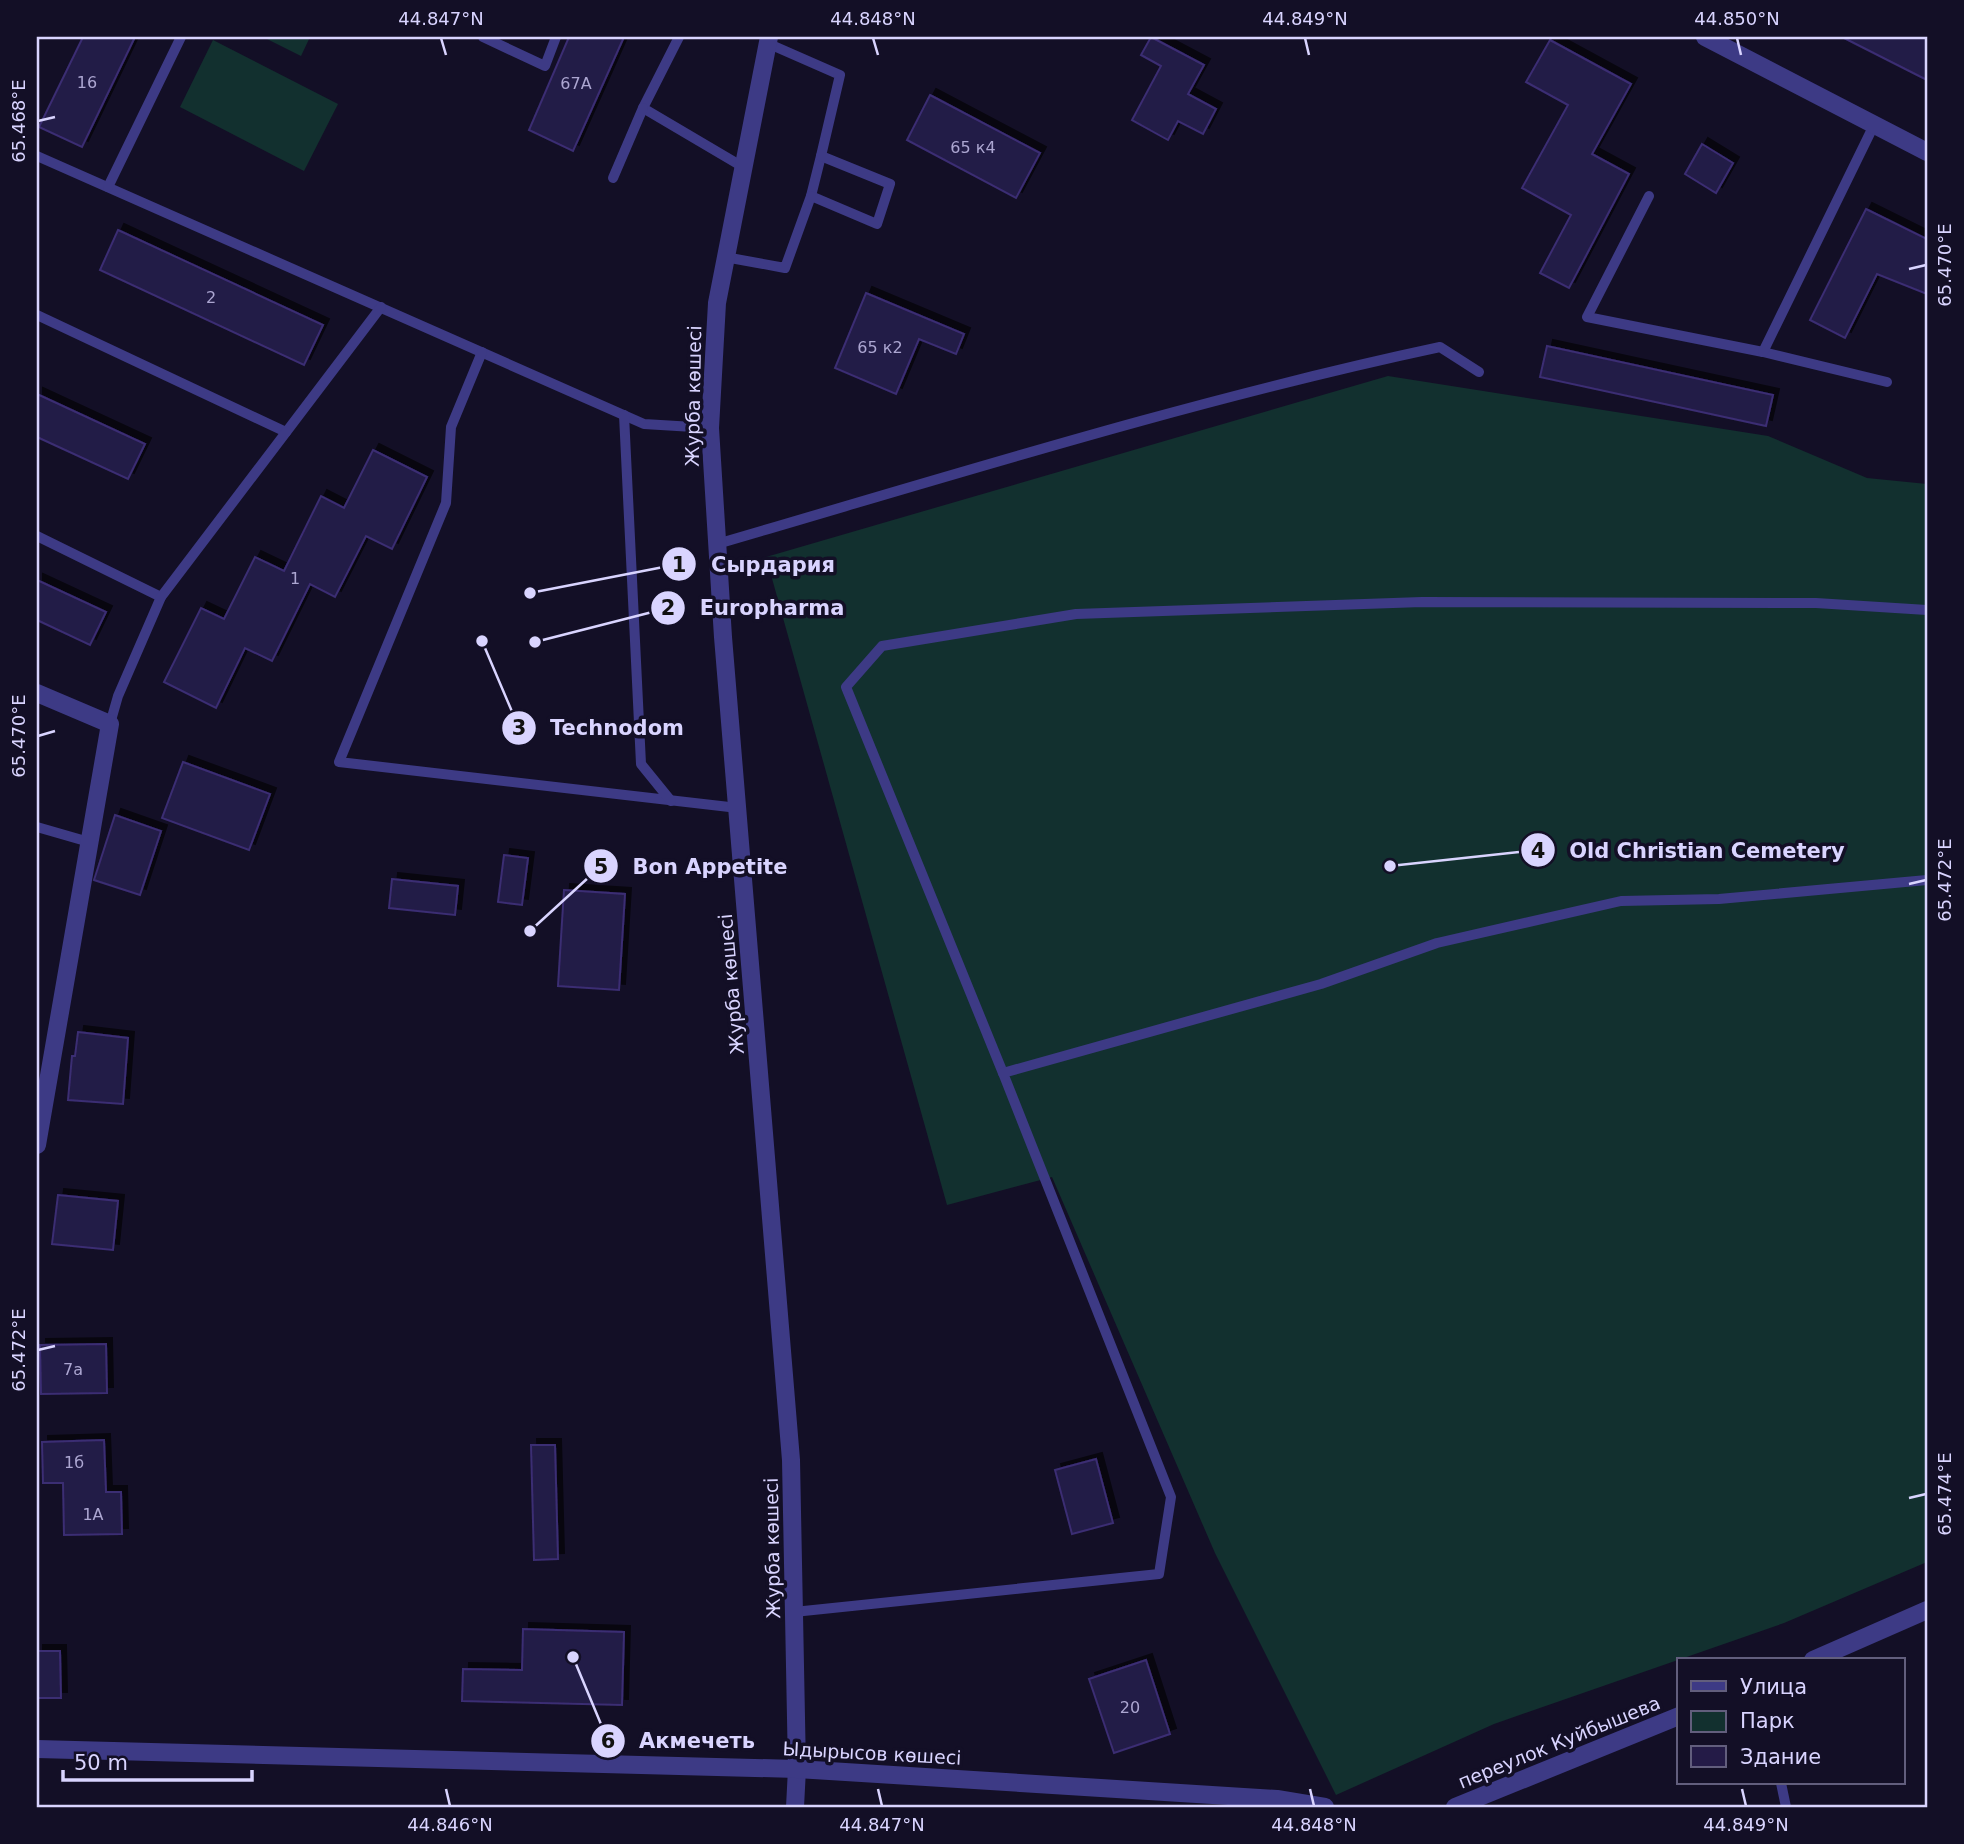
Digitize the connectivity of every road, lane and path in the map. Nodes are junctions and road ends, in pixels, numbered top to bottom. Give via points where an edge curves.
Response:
1 (180, 37) edge
2 (483, 37) edge
3 (556, 37) edge
4 (679, 37) edge
5 (1705, 37) edge
6 (768, 40) edge
7 (643, 108) junction
8 (1874, 125) junction
9 (1927, 152) edge
10 (37, 156) edge
11 (821, 156) junction
12 (743, 167) junction
13 (613, 178) dead end
14 (108, 187) junction
15 (811, 196) junction
16 (1649, 197) dead end
17 (725, 257) junction
18 (381, 307) junction
19 (37, 315) edge
20 (482, 352) junction
21 (1763, 352) junction
22 (1479, 372) dead end
23 (1887, 382) dead end
24 (624, 415) junction
25 (710, 428) junction
26 (286, 432) junction
27 (37, 536) edge
28 (717, 544) junction
29 (161, 597) junction
30 (1927, 610) edge
31 (37, 693) edge
32 (110, 724) junction
33 (671, 801) junction
34 (737, 808) junction
35 (37, 827) edge
36 (89, 842) junction
37 (1927, 880) edge
38 (1003, 1073) junction
39 (37, 1145) edge
40 (1927, 1610) edge
41 (794, 1612) junction
42 (1818, 1658) edge
43 (1677, 1717) edge
44 (37, 1749) edge
45 (797, 1769) junction
46 (1781, 1784) edge
47 (1276, 1803) edge
48 (795, 1807) edge
49 (1325, 1807) edge
50 (1455, 1807) edge
51 (1786, 1807) edge

1 - 14 lane
2 - 3 lane via 545,66
4 - 7 lane
5 - 8 street
6 - 11 lane via 840,75
6 - 12 street, Журба көшесі
7 - 12 lane
7 - 13 lane
8 - 9 street
8 - 21 lane
10 - 14 lane
11 - 15 lane
11 - 15 lane via 890,184 877,224
12 - 17 street, Журба көшесі
14 - 18 lane
15 - 17 lane via 785,268
16 - 21 lane via 1587,317
17 - 25 street, Журба көшесі via 717,303
18 - 20 lane
18 - 26 lane
19 - 26 lane
20 - 24 lane
20 - 33 lane via 451,427 446,503 339,762
21 - 23 lane
22 - 28 lane via 1440,347 1348,367 1201,404
24 - 25 lane via 644,424
24 - 33 lane via 640,764
25 - 28 street, Журба көшесі
26 - 29 lane
27 - 29 lane
28 - 34 street, Журба көшесі
29 - 32 lane
30 - 38 lane via 1816,603 1380,604 1076,614 882,646 846,687
31 - 32 street
32 - 36 street
33 - 34 lane
34 - 41 street, Журба көшесі via 791,1460
35 - 36 lane
36 - 39 street
37 - 38 lane via 1719,899 1621,901 1437,943 1321,984
38 - 41 lane via 1171,1497 1160,1574
40 - 42 street
41 - 45 street, Журба көшесі
43 - 50 street, переулок Куйбышева
44 - 45 street, Ыдырысов көшесі
45 - 47 street, Ыдырысов көшесі
45 - 48 street, Журба көшесі
46 - 51 lane
47 - 49 street, Ыдырысов көшесі

